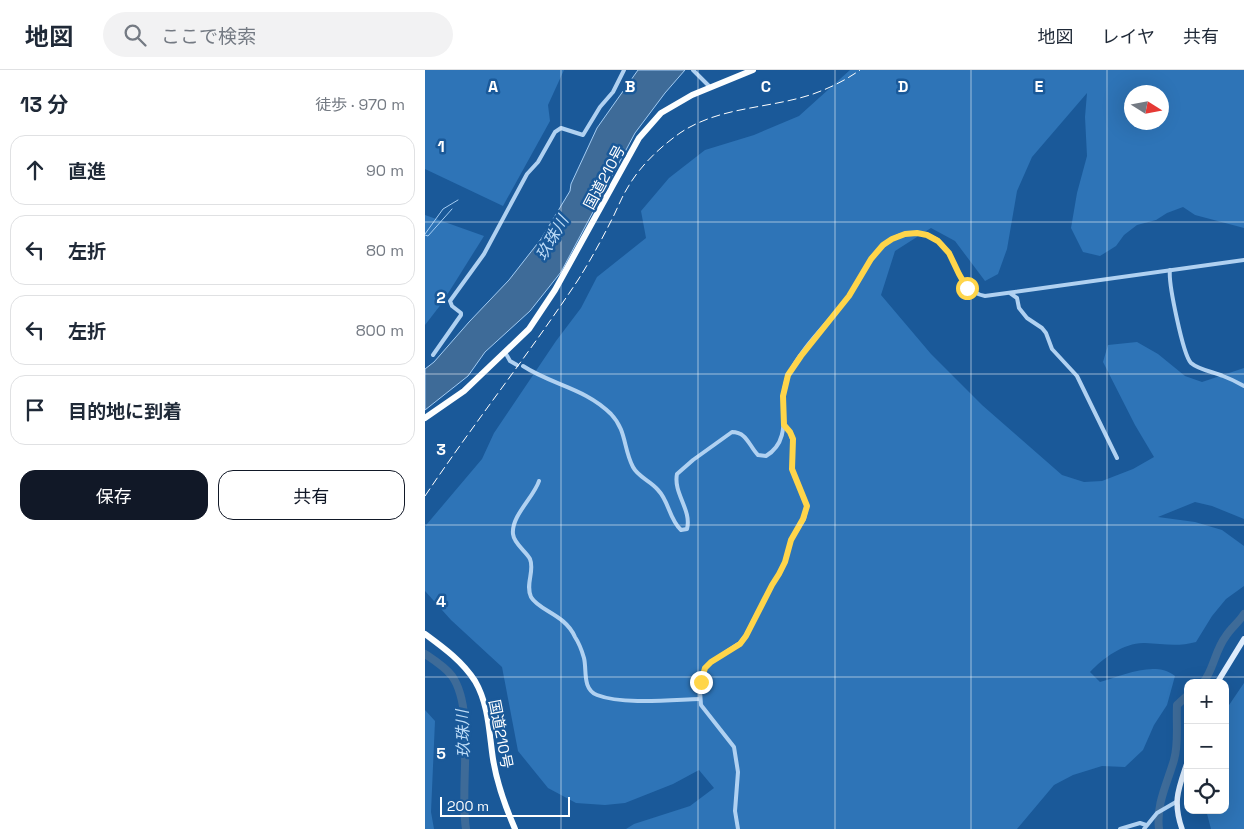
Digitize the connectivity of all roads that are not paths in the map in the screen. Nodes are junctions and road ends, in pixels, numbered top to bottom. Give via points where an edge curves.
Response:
1 (624, 70) edge
2 (693, 70) edge
3 (753, 70) edge
4 (710, 87) junction
5 (1244, 260) edge
6 (1171, 270) junction
7 (1008, 292) junction
8 (505, 352) junction
9 (433, 355) dead end
10 (517, 364) dead end
11 (523, 366) dead end
12 (1244, 386) edge
13 (425, 418) edge
14 (784, 425) junction
15 (1117, 458) dead end
16 (539, 481) dead end
17 (425, 634) edge
18 (1244, 639) edge
19 (1219, 679) edge
20 (699, 699) junction
21 (1185, 769) edge
22 (1176, 802) junction
23 (1145, 827) edge
24 (515, 829) edge
25 (738, 829) edge
26 (1121, 829) edge
27 (1182, 829) edge

1 - 9 street via 583,135 561,128 555,132 527,174 484,254 450,301 461,315
2 - 4 street
3 - 4 highway, 国道210号
4 - 8 highway, 国道210号 via 661,113 639,138 544,308 529,329
5 - 6 street
6 - 7 street
6 - 12 street via 1169,276 1176,313 1190,361
7 - 14 street via 985,296 971,291 949,253 927,235 905,234 892,239 871,259 849,296 788,375 783,395
7 - 15 street via 1017,298 1019,308 1027,318 1042,328 1052,349 1077,376
8 - 10 street via 510,361
8 - 13 highway, 国道210号 via 464,391
11 - 14 street via 535,375 574,389 610,414 623,433 632,466 658,489 681,530 687,529 689,522 677,474 732,432 743,435 758,455 766,456 778,444
14 - 20 street via 793,439 792,469 807,506 803,519 791,540 785,562 746,636 740,644 705,668
16 - 20 street via 512,533 529,558 531,596 561,618 574,634 590,690 598,695 624,700
17 - 24 highway, 国道210号 via 453,654 476,683 484,702 497,780
18 - 19 main road
20 - 25 street via 706,713 727,736 737,756 735,811
21 - 22 main road
22 - 23 street via 1157,813
22 - 27 main road
23 - 26 street via 1140,823

